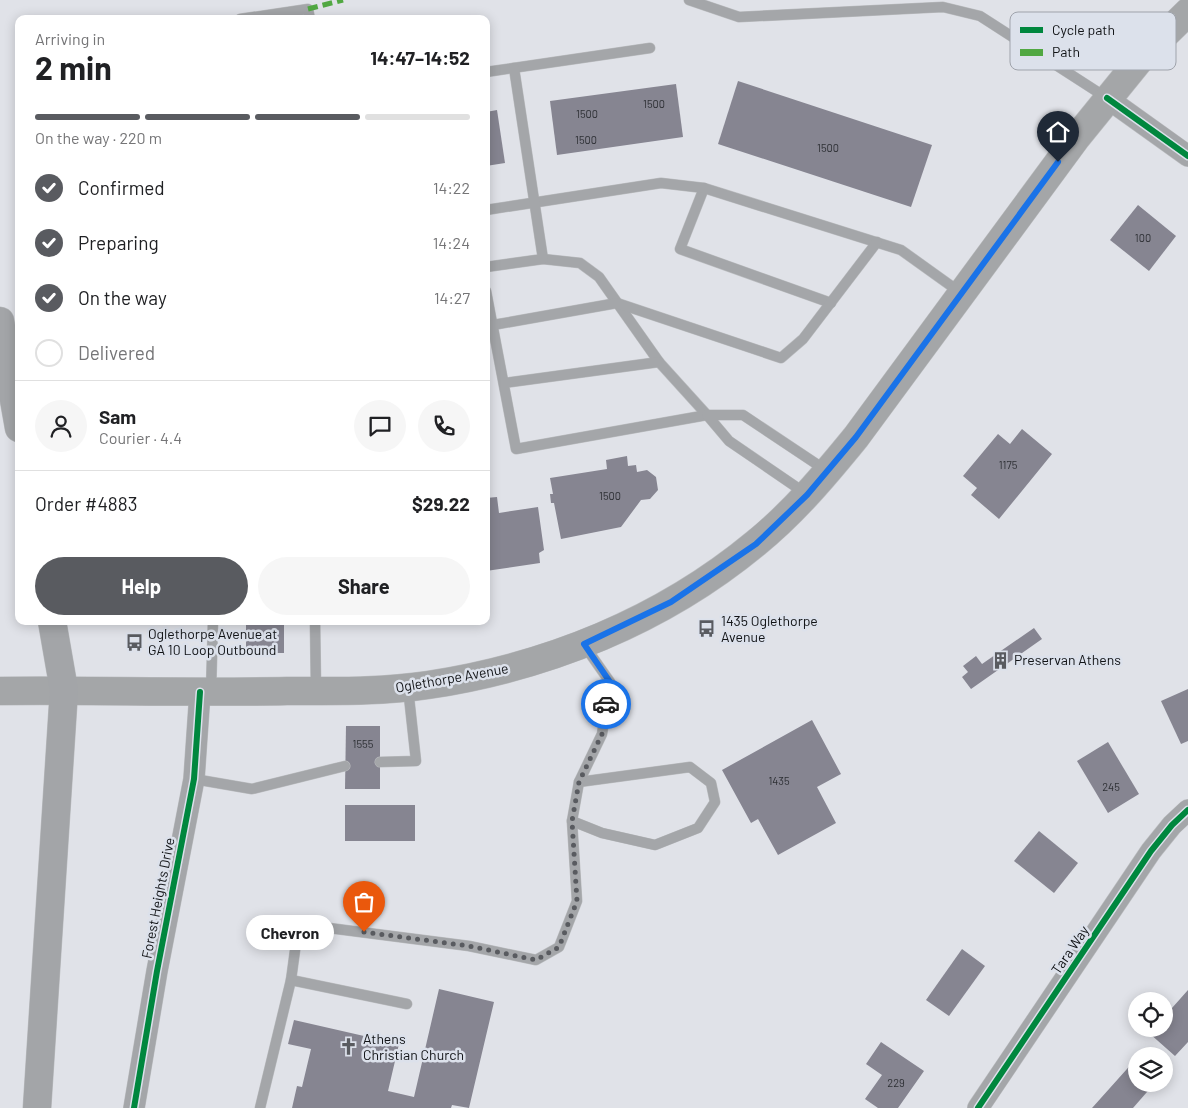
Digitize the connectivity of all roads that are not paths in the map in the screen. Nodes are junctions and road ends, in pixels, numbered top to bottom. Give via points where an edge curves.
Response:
1 (689, 0) edge
2 (1188, 12) edge
3 (267, 15) edge
4 (309, 15) edge
5 (1176, 24) edge
6 (1010, 35) edge
7 (650, 48) dead end
8 (514, 68) junction
9 (1064, 70) edge
10 (1131, 70) edge
11 (490, 71) edge
12 (1107, 98) junction
13 (1188, 156) edge
14 (704, 188) junction
15 (534, 203) junction
16 (490, 209) edge
17 (877, 242) junction
18 (543, 259) junction
19 (490, 266) edge
20 (961, 294) junction
21 (617, 303) junction
22 (831, 303) junction
23 (490, 310) edge
24 (0, 321) edge
25 (493, 325) junction
26 (659, 362) junction
27 (504, 384) junction
28 (15, 405) edge
29 (707, 415) junction
30 (828, 472) junction
31 (807, 495) junction
32 (53, 625) edge
33 (213, 625) edge
34 (315, 625) edge
35 (584, 644) junction
36 (408, 687) junction
37 (0, 690) edge
38 (64, 690) junction
39 (316, 691) junction
40 (205, 692) junction
41 (380, 762) dead end
42 (345, 766) dead end
43 (194, 779) junction
44 (579, 782) junction
45 (1188, 810) edge
46 (572, 821) junction
47 (291, 980) junction
48 (407, 1004) dead end
49 (37, 1108) edge
50 (134, 1108) edge
51 (260, 1108) edge
52 (978, 1108) edge

1 - 6 lane via 739,17 943,7 980,16
2 - 5 main road, Oglethorpe Avenue
3 - 4 lane via 308,9
7 - 8 lane
8 - 11 lane
8 - 15 lane
9 - 12 lane
10 - 12 main road, Oglethorpe Avenue
12 - 13 street
12 - 20 main road, Oglethorpe Avenue
14 - 15 lane via 661,183
14 - 17 lane
14 - 22 lane via 680,249
15 - 16 lane
15 - 18 lane
17 - 20 lane via 901,250
17 - 22 lane
18 - 19 lane
18 - 21 lane via 580,263 599,277
20 - 30 main road, Oglethorpe Avenue
21 - 22 lane via 781,358 803,339
21 - 25 lane
21 - 26 lane
23 - 25 lane
24 - 28 highway
25 - 27 lane
26 - 27 lane
26 - 29 lane
27 - 29 lane via 516,449
29 - 30 lane via 743,415
29 - 31 lane via 730,441
30 - 31 main road, Oglethorpe Avenue
31 - 35 main road, Oglethorpe Avenue via 756,544 678,597
32 - 38 highway
33 - 40 lane
34 - 39 lane
35 - 36 main road, Oglethorpe Avenue via 542,660 485,675
35 - 44 lane via 610,682 602,734
36 - 39 main road, Oglethorpe Avenue
36 - 41 lane via 416,761
37 - 38 main road, Oglethorpe Avenue
38 - 40 main road, Oglethorpe Avenue
38 - 49 highway
39 - 40 main road, Oglethorpe Avenue
40 - 43 street, Forest Heights Drive
42 - 43 lane via 252,789
43 - 50 street, Forest Heights Drive
44 - 46 lane
44 - 46 lane via 690,768 711,783 715,802 698,828 655,845 602,833
45 - 52 street, Tara Way via 1151,851
46 - 47 lane via 577,901 559,947 536,960 469,946 329,928 296,943
47 - 48 lane
47 - 51 lane

